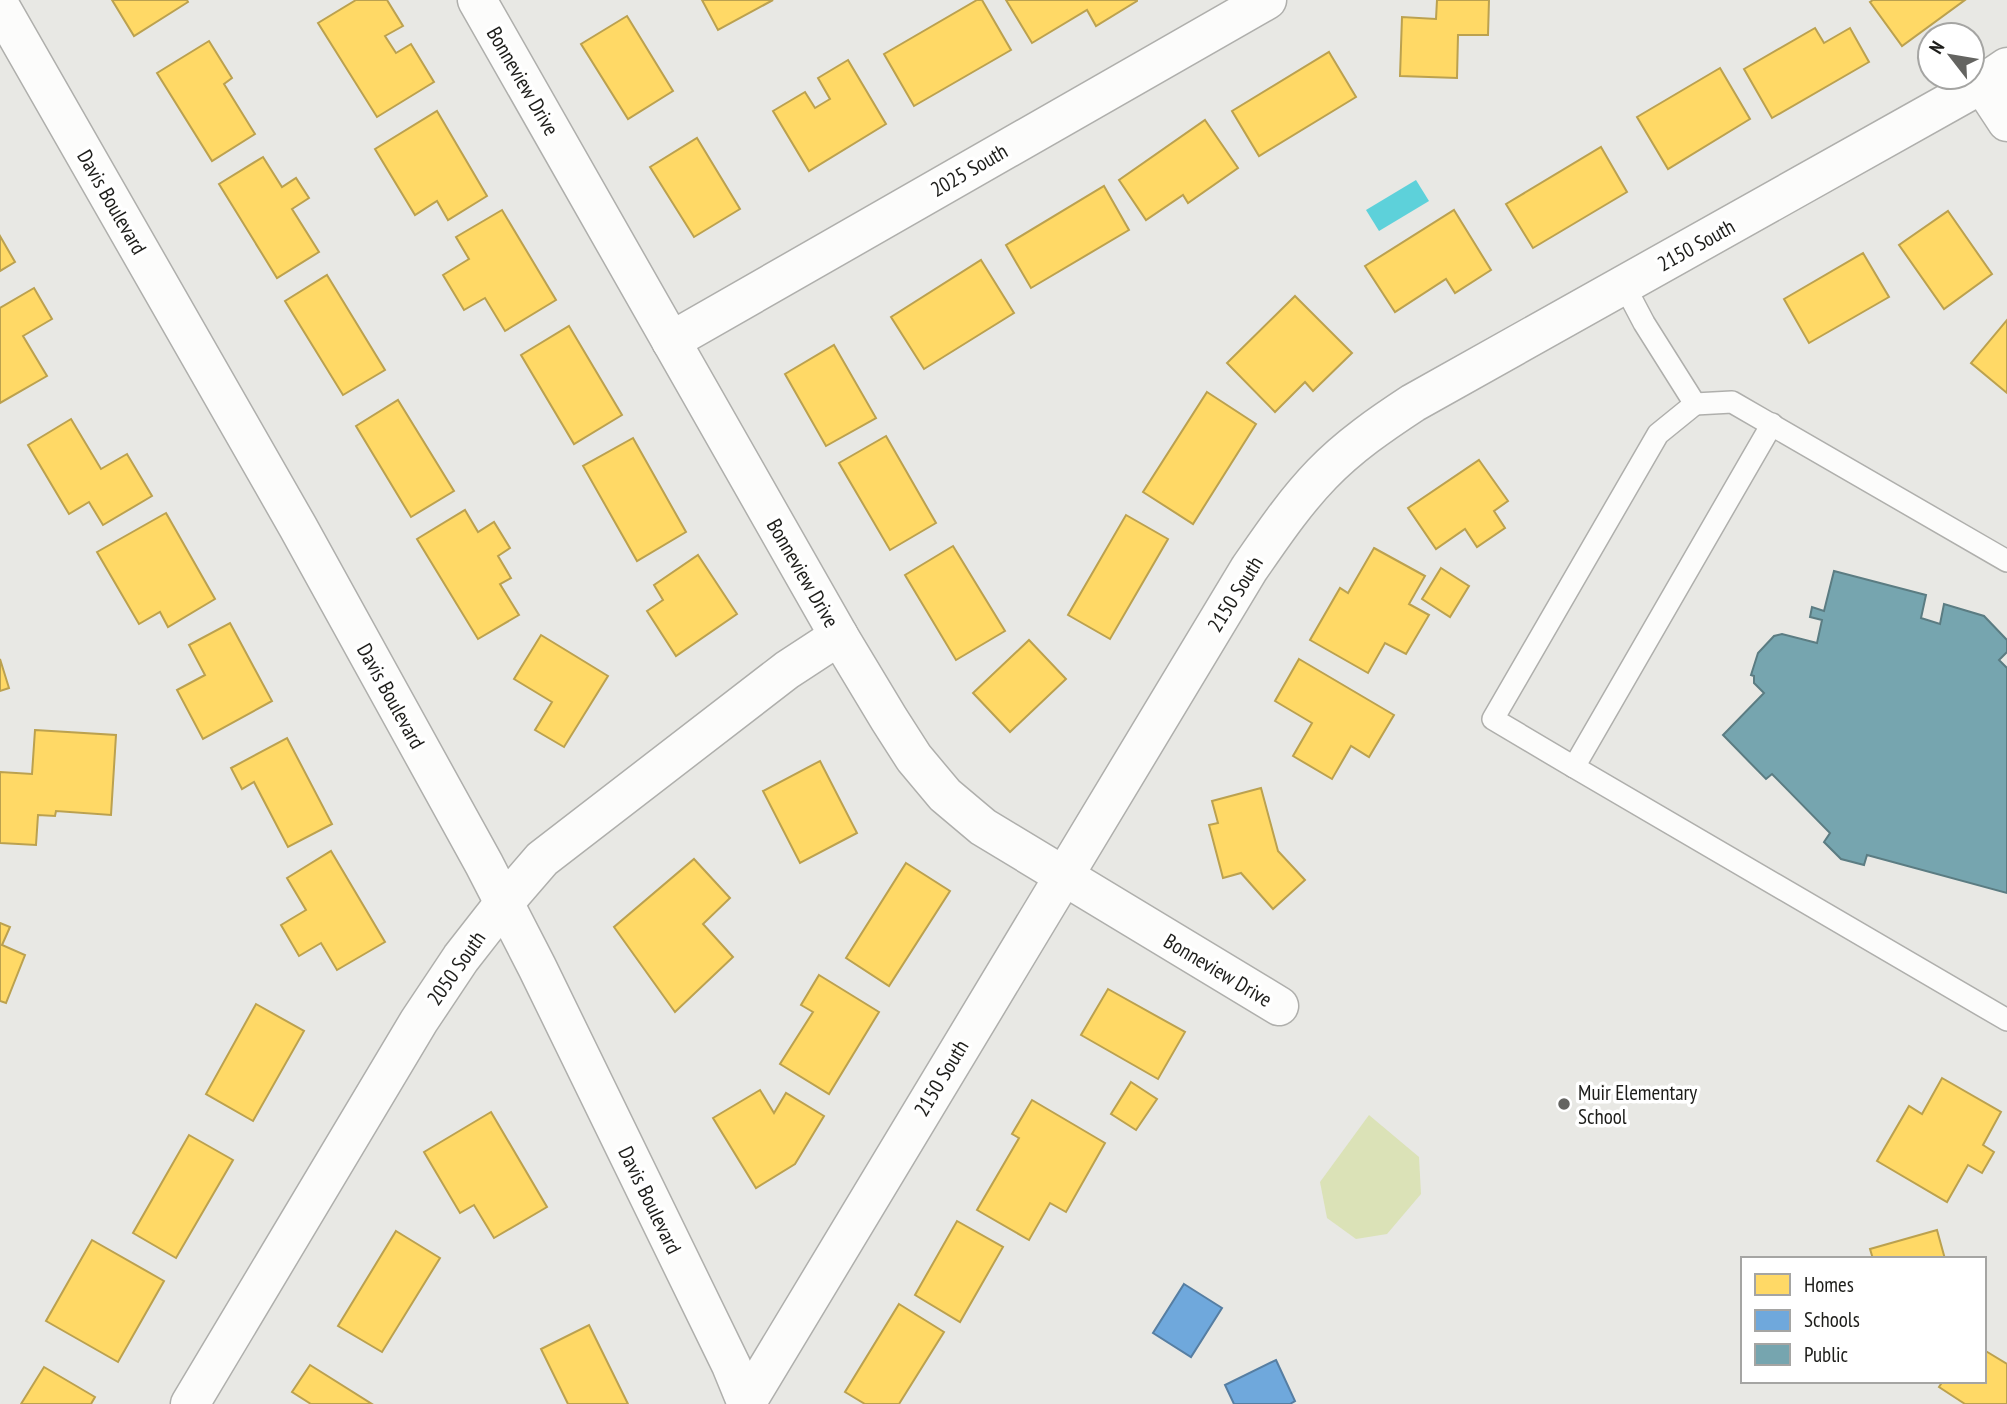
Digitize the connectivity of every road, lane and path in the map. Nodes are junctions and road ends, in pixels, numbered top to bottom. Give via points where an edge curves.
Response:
1 (1266, 0) edge
2 (480, 1) edge
3 (0, 6) edge
4 (1995, 76) edge
5 (2007, 122) edge
6 (1624, 285) junction
7 (671, 341) junction
8 (1695, 404) junction
9 (1772, 424) junction
10 (2007, 561) edge
11 (839, 636) junction
12 (1574, 766) junction
13 (1062, 876) junction
14 (504, 903) junction
15 (1279, 1006) dead end
16 (2007, 1020) edge
17 (747, 1403) edge
18 (190, 1404) edge

1 - 7 street, 2025 South
2 - 7 street, Bonneview Drive
3 - 14 street, Davis Boulevard via 298,527
4 - 5 street
4 - 6 street, 2150 South
6 - 8 lane
6 - 13 street, 2150 South via 1413,403 1366,435 1323,473 1283,519 1249,569
7 - 11 street, Bonneview Drive
8 - 9 lane via 1732,402
8 - 12 lane via 1658,434 1493,719
9 - 10 lane
9 - 12 lane
11 - 13 street, Bonneview Drive via 914,758 945,795 983,827
11 - 14 street, 2050 South via 787,670 542,859
12 - 16 lane
13 - 15 street, Bonneview Drive
13 - 17 street, 2150 South
14 - 17 street, Davis Boulevard
14 - 18 street, 2050 South via 419,1021

